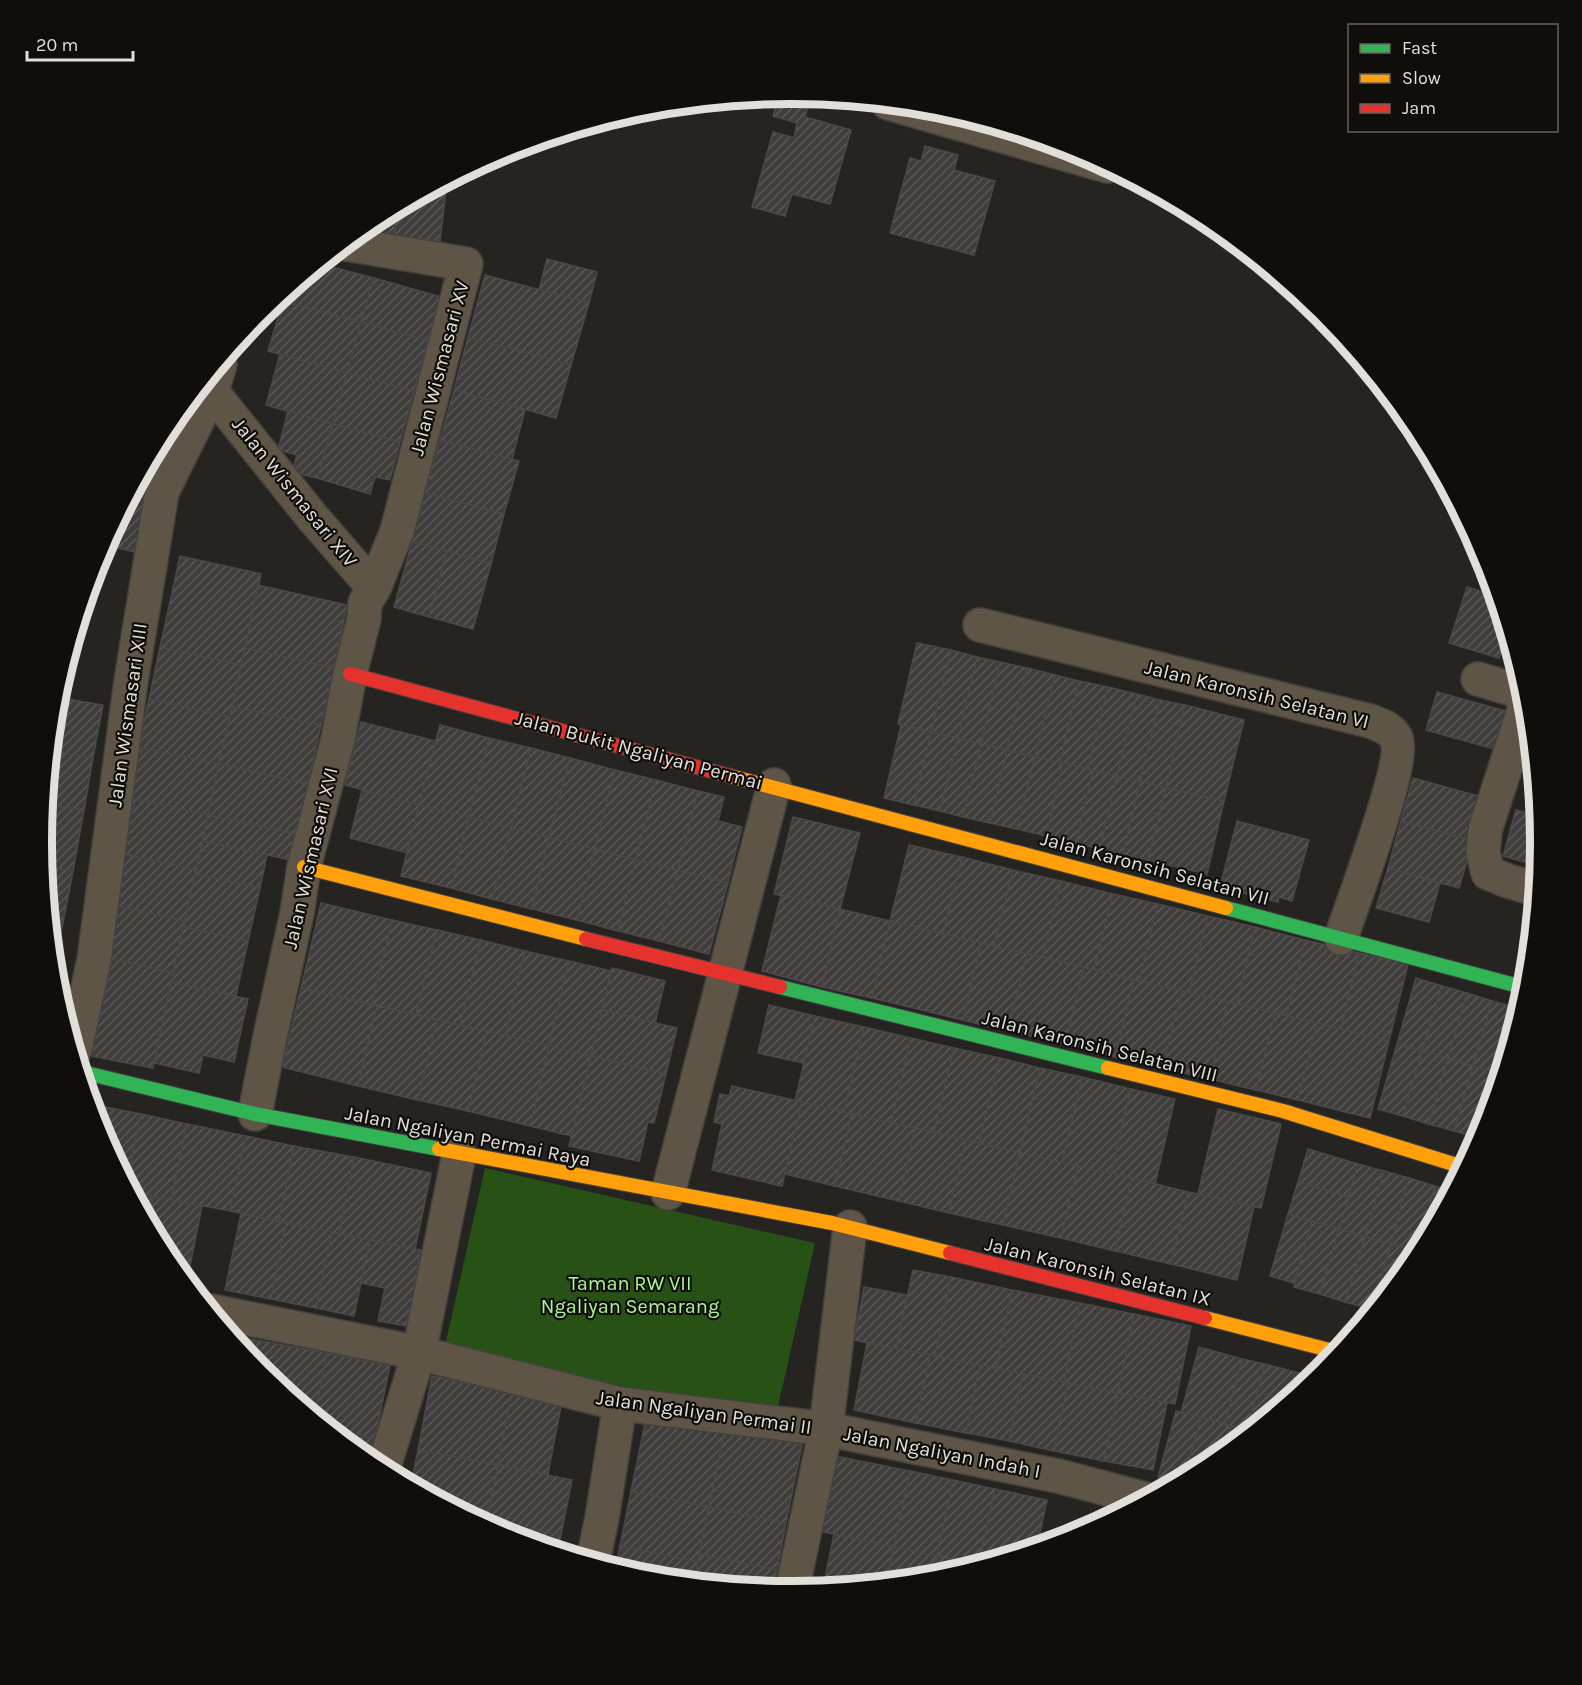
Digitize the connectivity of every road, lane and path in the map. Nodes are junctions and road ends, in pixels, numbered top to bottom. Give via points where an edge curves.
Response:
1 (963, 124) edge
2 (1031, 144) edge
3 (357, 246) edge
4 (214, 382) edge
5 (207, 391) edge
6 (370, 596) junction
7 (980, 625) dead end
8 (350, 674) junction
9 (1478, 679) dead end
10 (1513, 689) edge
11 (1519, 724) edge
12 (774, 786) junction
13 (304, 867) junction
14 (1528, 887) edge
15 (1341, 938) junction
16 (726, 974) junction
17 (1515, 985) edge
18 (78, 1034) edge
19 (90, 1074) edge
20 (255, 1114) junction
21 (459, 1154) junction
22 (1455, 1165) edge
23 (668, 1193) junction
24 (850, 1227) junction
25 (223, 1313) edge
26 (1327, 1349) edge
27 (419, 1353) junction
28 (620, 1404) junction
29 (826, 1429) junction
30 (386, 1460) edge
31 (1135, 1496) edge
32 (594, 1554) edge
33 (794, 1581) edge

1 - 2 street
3 - 6 street, Jalan Wismasari XV via 466,264 397,531
4 - 6 street, Jalan Wismasari XIV
5 - 18 street, Jalan Wismasari XIII via 162,492 131,681 94,960
6 - 8 street, Jalan Wismasari XVI
7 - 15 street, Jalan Karonsih Selatan VI via 1370,721 1389,729 1397,740 1398,753 1390,789
8 - 12 street, Jalan Bukit Ngaliyan Permai
8 - 13 street, Jalan Wismasari XVI via 338,739
9 - 10 street
11 - 14 street via 1485,830 1484,853 1488,873
12 - 15 street, Jalan Karonsih Selatan VII
12 - 16 street, Jalan Bukit Ngaliyan Permai
13 - 16 street
13 - 20 street, Jalan Wismasari XVI
15 - 17 street, Jalan Karonsih Selatan VII
16 - 22 street, Jalan Karonsih Selatan VIII via 1283,1111
16 - 23 street, Jalan Bukit Ngaliyan Permai
19 - 20 street, Jalan Ngaliyan Permai Raya
20 - 21 street, Jalan Ngaliyan Permai Raya
21 - 23 street, Jalan Ngaliyan Permai Raya
21 - 27 street
23 - 24 street, Jalan Ngaliyan Permai Raya
24 - 26 street, Jalan Karonsih Selatan IX
24 - 29 street, Jalan Ngaliyan Permai II
25 - 27 street, Jalan Ngaliyan Permai II
27 - 28 street, Jalan Ngaliyan Permai II
27 - 30 street
28 - 29 street, Jalan Ngaliyan Permai II
28 - 32 street
29 - 31 street, Jalan Ngaliyan Indah I
29 - 33 street

